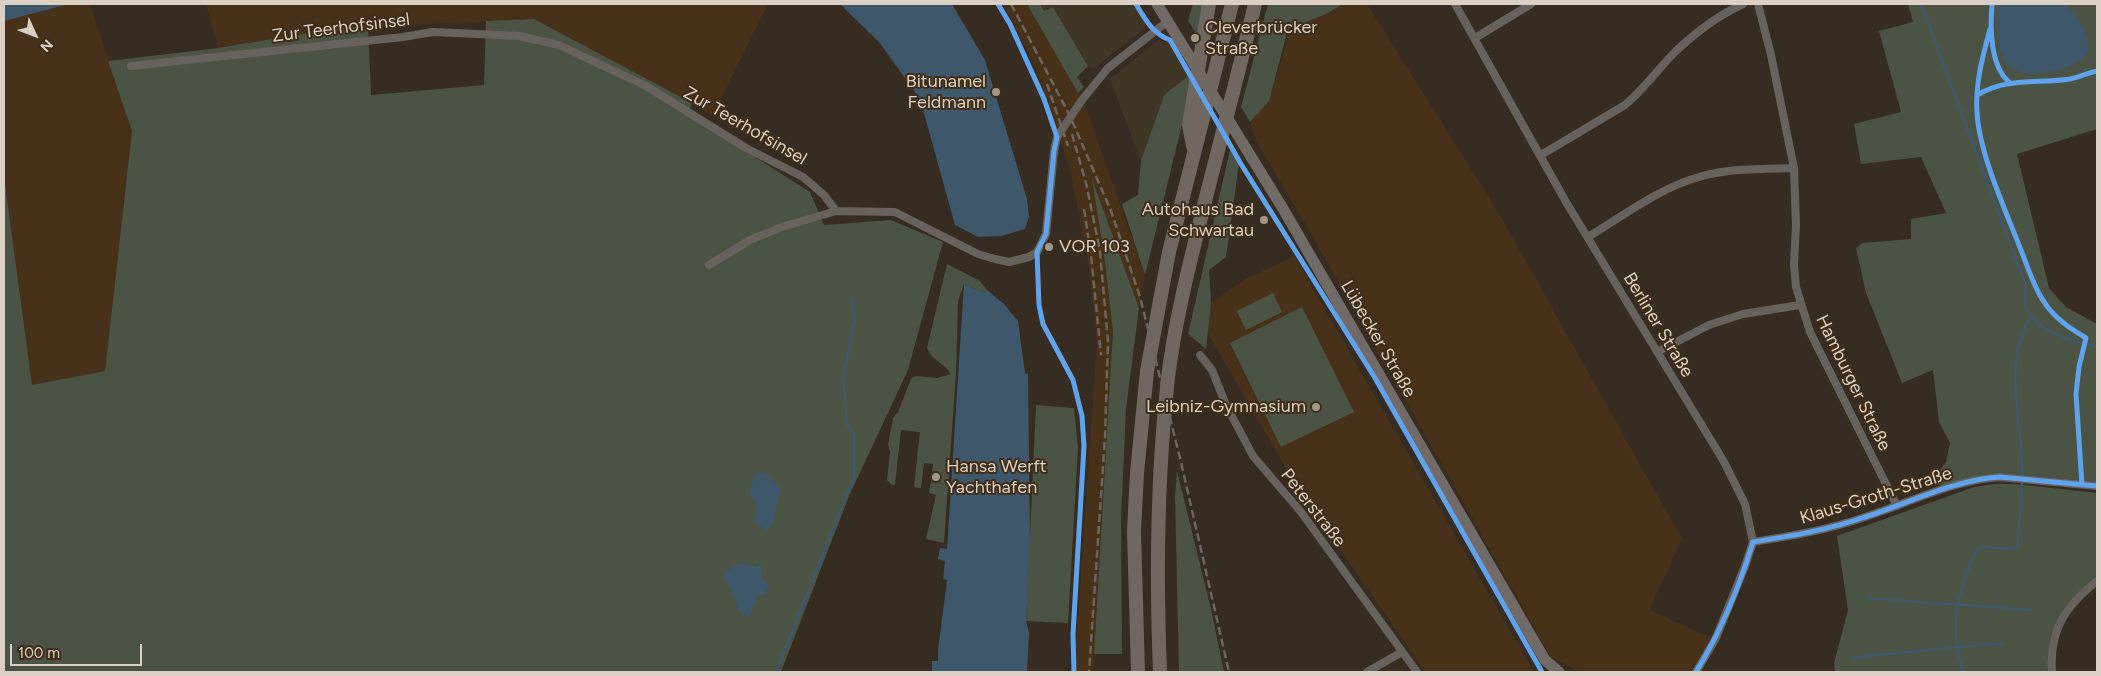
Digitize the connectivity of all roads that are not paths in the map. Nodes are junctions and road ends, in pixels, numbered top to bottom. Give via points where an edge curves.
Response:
1 (1157, 4) edge
2 (1209, 4) edge
3 (1232, 4) edge
4 (1256, 4) edge
5 (1455, 4) edge
6 (1531, 4) edge
7 (1743, 4) edge
8 (1758, 4) edge
9 (1168, 21) junction
10 (1475, 38) junction
11 (130, 66) dead end
12 (1194, 150) junction
13 (1541, 156) junction
14 (1794, 168) junction
15 (836, 211) junction
16 (1588, 237) junction
17 (709, 265) dead end
18 (1800, 304) junction
19 (1657, 352) junction
20 (1200, 355) dead end
21 (2097, 486) edge
22 (1897, 506) junction
23 (1753, 542) junction
24 (2097, 581) edge
25 (1402, 652) junction
26 (1138, 672) edge
27 (1160, 672) edge
28 (1367, 672) edge
29 (1417, 672) edge
30 (1559, 672) edge
31 (1696, 672) edge
32 (2052, 672) edge

1 - 9 main road, Lübecker Straße
2 - 12 highway via 1189,125
3 - 12 highway
4 - 27 highway via 1192,256 1168,377 1160,473
5 - 10 street, Berliner Straße
6 - 10 street
7 - 13 street via 1704,28 1677,51 1625,105
8 - 14 street, Hamburger Straße
9 - 15 street via 1108,68 1057,138 1046,234 1037,252 1029,257 1009,262 995,260 895,212
9 - 30 main road, Lübecker Straße via 1257,166 1545,660
10 - 13 street, Berliner Straße
11 - 15 street, Zur Teerhofsinsel via 433,32 520,36 560,45 646,86 746,148 803,177
12 - 26 highway via 1155,319 1147,371 1134,531
13 - 16 street, Berliner Straße
14 - 16 street via 1699,176 1667,189
14 - 18 street, Hamburger Straße via 1794,265
15 - 17 street via 750,240
16 - 19 street, Berliner Straße
18 - 19 street via 1738,315 1709,325
18 - 22 street, Hamburger Straße via 1810,332
19 - 23 street, Berliner Straße via 1723,460 1745,504
20 - 25 street, Peterstraße via 1212,370 1252,456 1301,512
21 - 22 street, Klaus-Groth-Straße via 1986,478
22 - 23 street, Klaus-Groth-Straße via 1812,532
23 - 31 street via 1716,638
24 - 32 street via 2078,597 2055,633
25 - 28 street
25 - 29 street, Peterstraße

